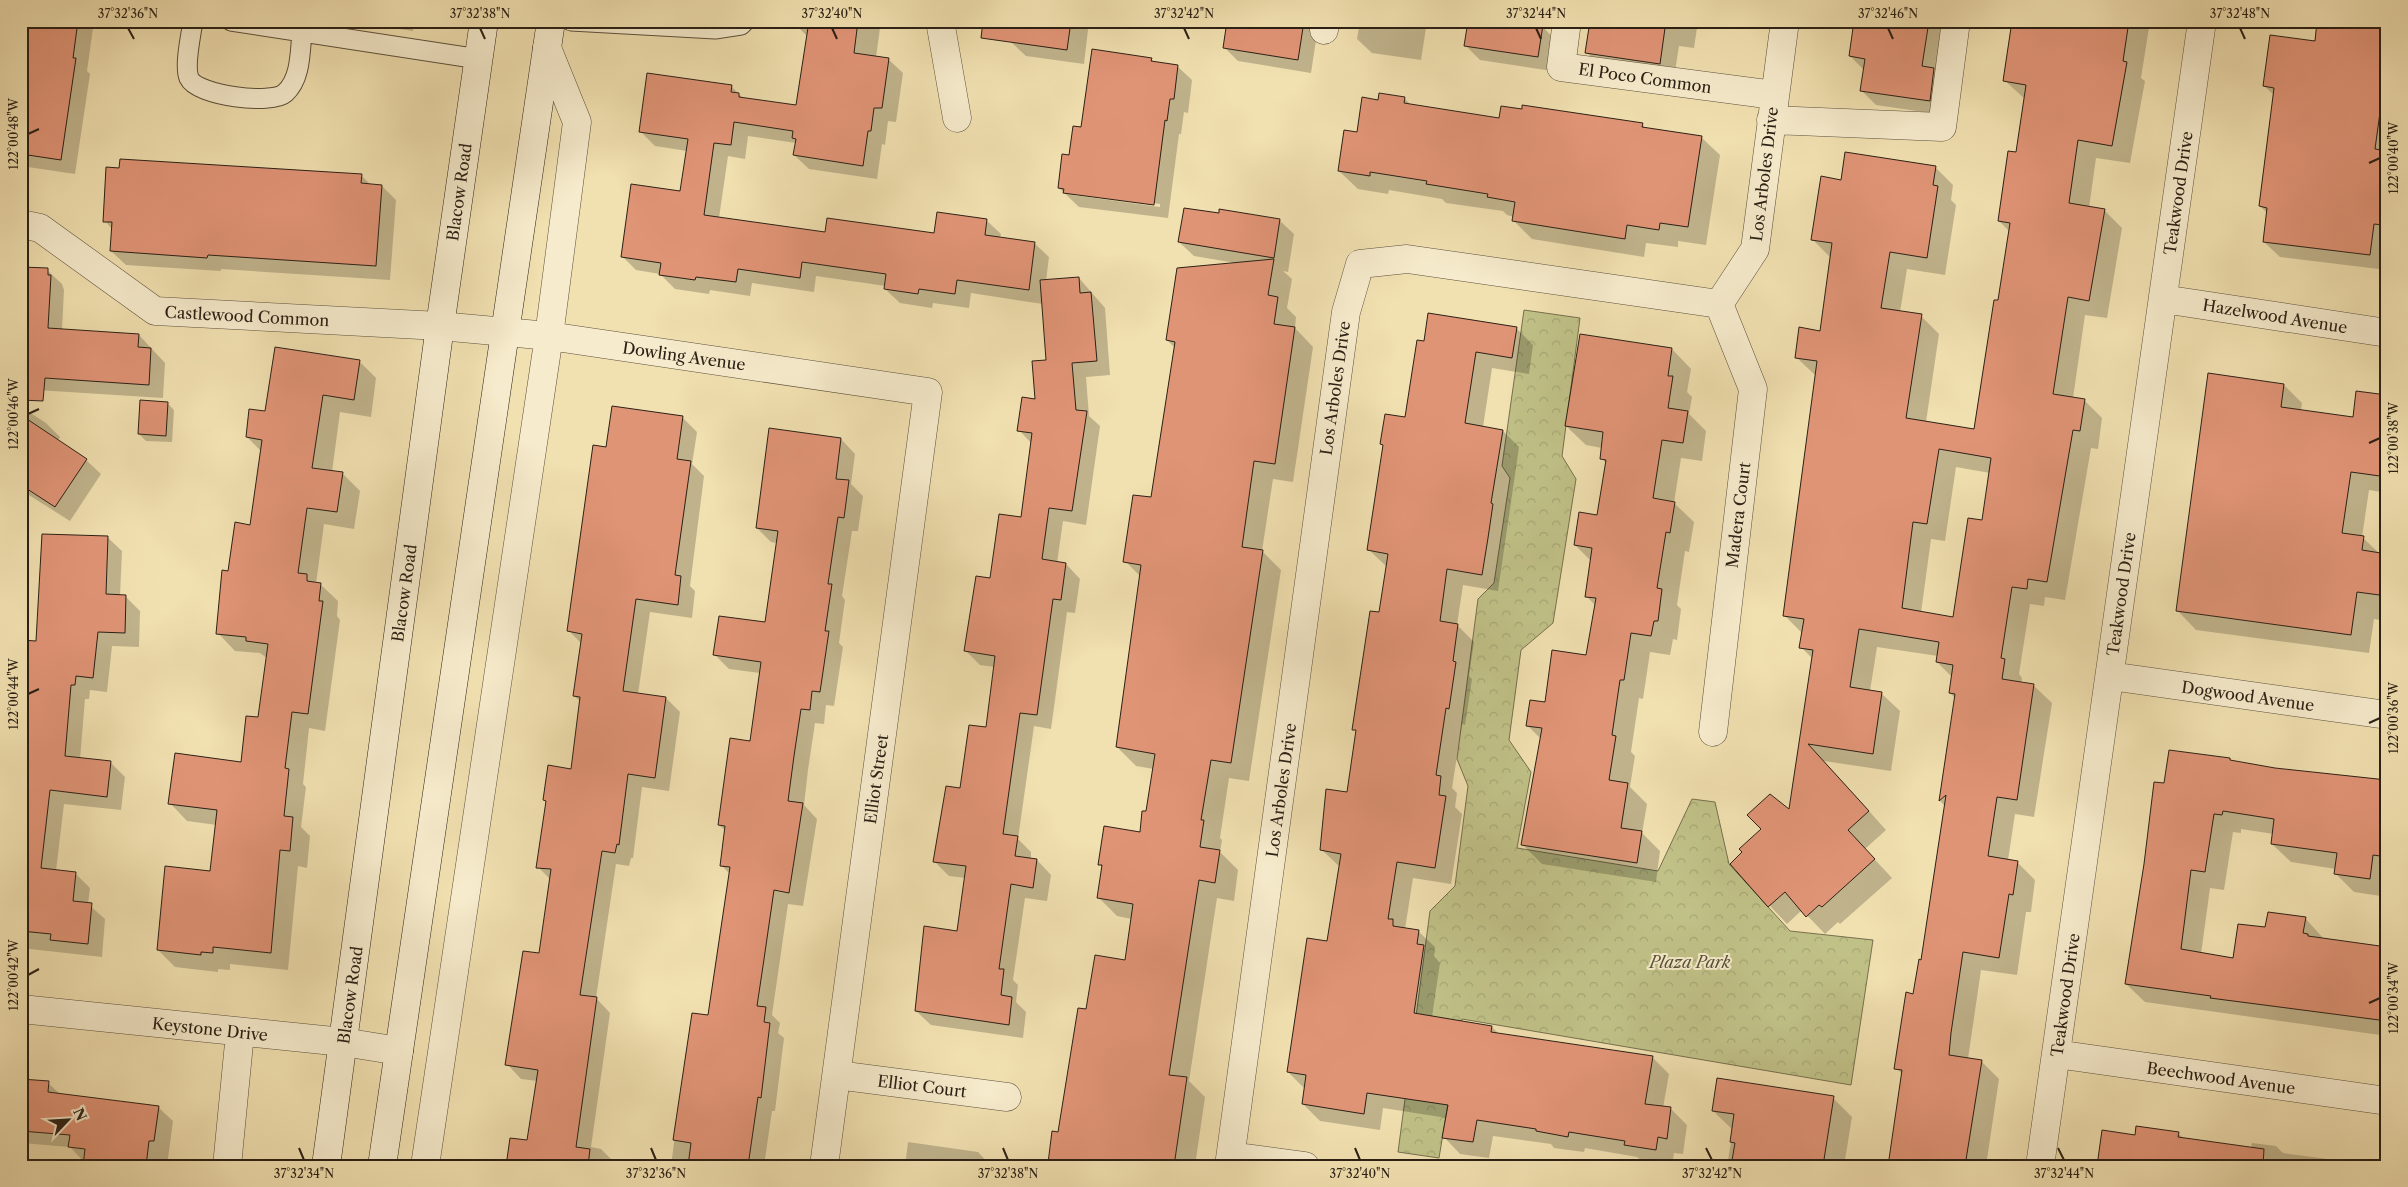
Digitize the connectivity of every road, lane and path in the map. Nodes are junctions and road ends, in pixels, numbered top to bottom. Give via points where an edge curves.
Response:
1 (193, 21) edge
2 (231, 21) edge
3 (484, 21) edge
4 (571, 21) edge
5 (744, 21) edge
6 (940, 21) edge
7 (1567, 21) edge
8 (1785, 21) edge
9 (1956, 21) edge
10 (2202, 21) edge
11 (635, 23) edge
12 (302, 32) junction
13 (549, 34) edge
14 (479, 59) junction
15 (1772, 108) junction
16 (957, 118) dead end
17 (21, 224) edge
18 (2163, 299) junction
19 (1719, 304) junction
20 (440, 326) junction
21 (504, 332) junction
22 (2387, 332) edge
23 (549, 336) junction
24 (928, 392) joint
25 (2110, 676) junction
26 (2387, 715) edge
27 (1713, 732) dead end
28 (21, 1008) edge
29 (240, 1033) junction
30 (343, 1042) junction
31 (399, 1051) junction
32 (2056, 1054) junction
33 (837, 1075) junction
34 (1007, 1096) dead end
35 (2387, 1101) edge
36 (1230, 1161) edge
37 (227, 1166) edge
38 (326, 1166) edge
39 (382, 1166) edge
40 (426, 1166) edge
41 (824, 1166) edge
42 (1305, 1166) edge
43 (2040, 1166) edge

1 - 12 lane via 188,77 195,86 215,94 273,99 284,95 298,71
2 - 12 lane
3 - 14 street, Blacow Road
4 - 11 lane
5 - 11 lane via 741,26 715,29
6 - 16 street
7 - 15 street, El Poco Common via 1561,67
8 - 15 street, Los Arboles Drive
9 - 15 street via 1942,127
10 - 18 street, Teakwood Drive
12 - 14 lane
13 - 21 street
13 - 23 street via 577,122
14 - 20 street, Blacow Road
15 - 19 street, Los Arboles Drive via 1755,249
17 - 20 street, Castlewood Common via 40,228 155,311
18 - 22 street, Hazelwood Avenue
18 - 25 street, Teakwood Drive
19 - 27 street, Madera Court via 1753,389
19 - 36 street, Los Arboles Drive via 1407,259 1360,264 1346,312
20 - 21 street, Dowling Avenue
20 - 30 street, Blacow Road
21 - 23 street, Dowling Avenue
21 - 31 street
23 - 24 street, Dowling Avenue
23 - 40 street
24 - 33 street, Elliot Street
25 - 26 street, Dogwood Avenue
25 - 32 street, Teakwood Drive
28 - 29 street, Keystone Drive
29 - 30 street, Keystone Drive
29 - 37 street
30 - 31 street, Keystone Drive
30 - 38 street, Blacow Road
31 - 39 street
32 - 35 street, Beechwood Avenue
32 - 43 street, Teakwood Drive
33 - 34 street, Elliot Court
33 - 41 street, Elliot Street
36 - 42 street

